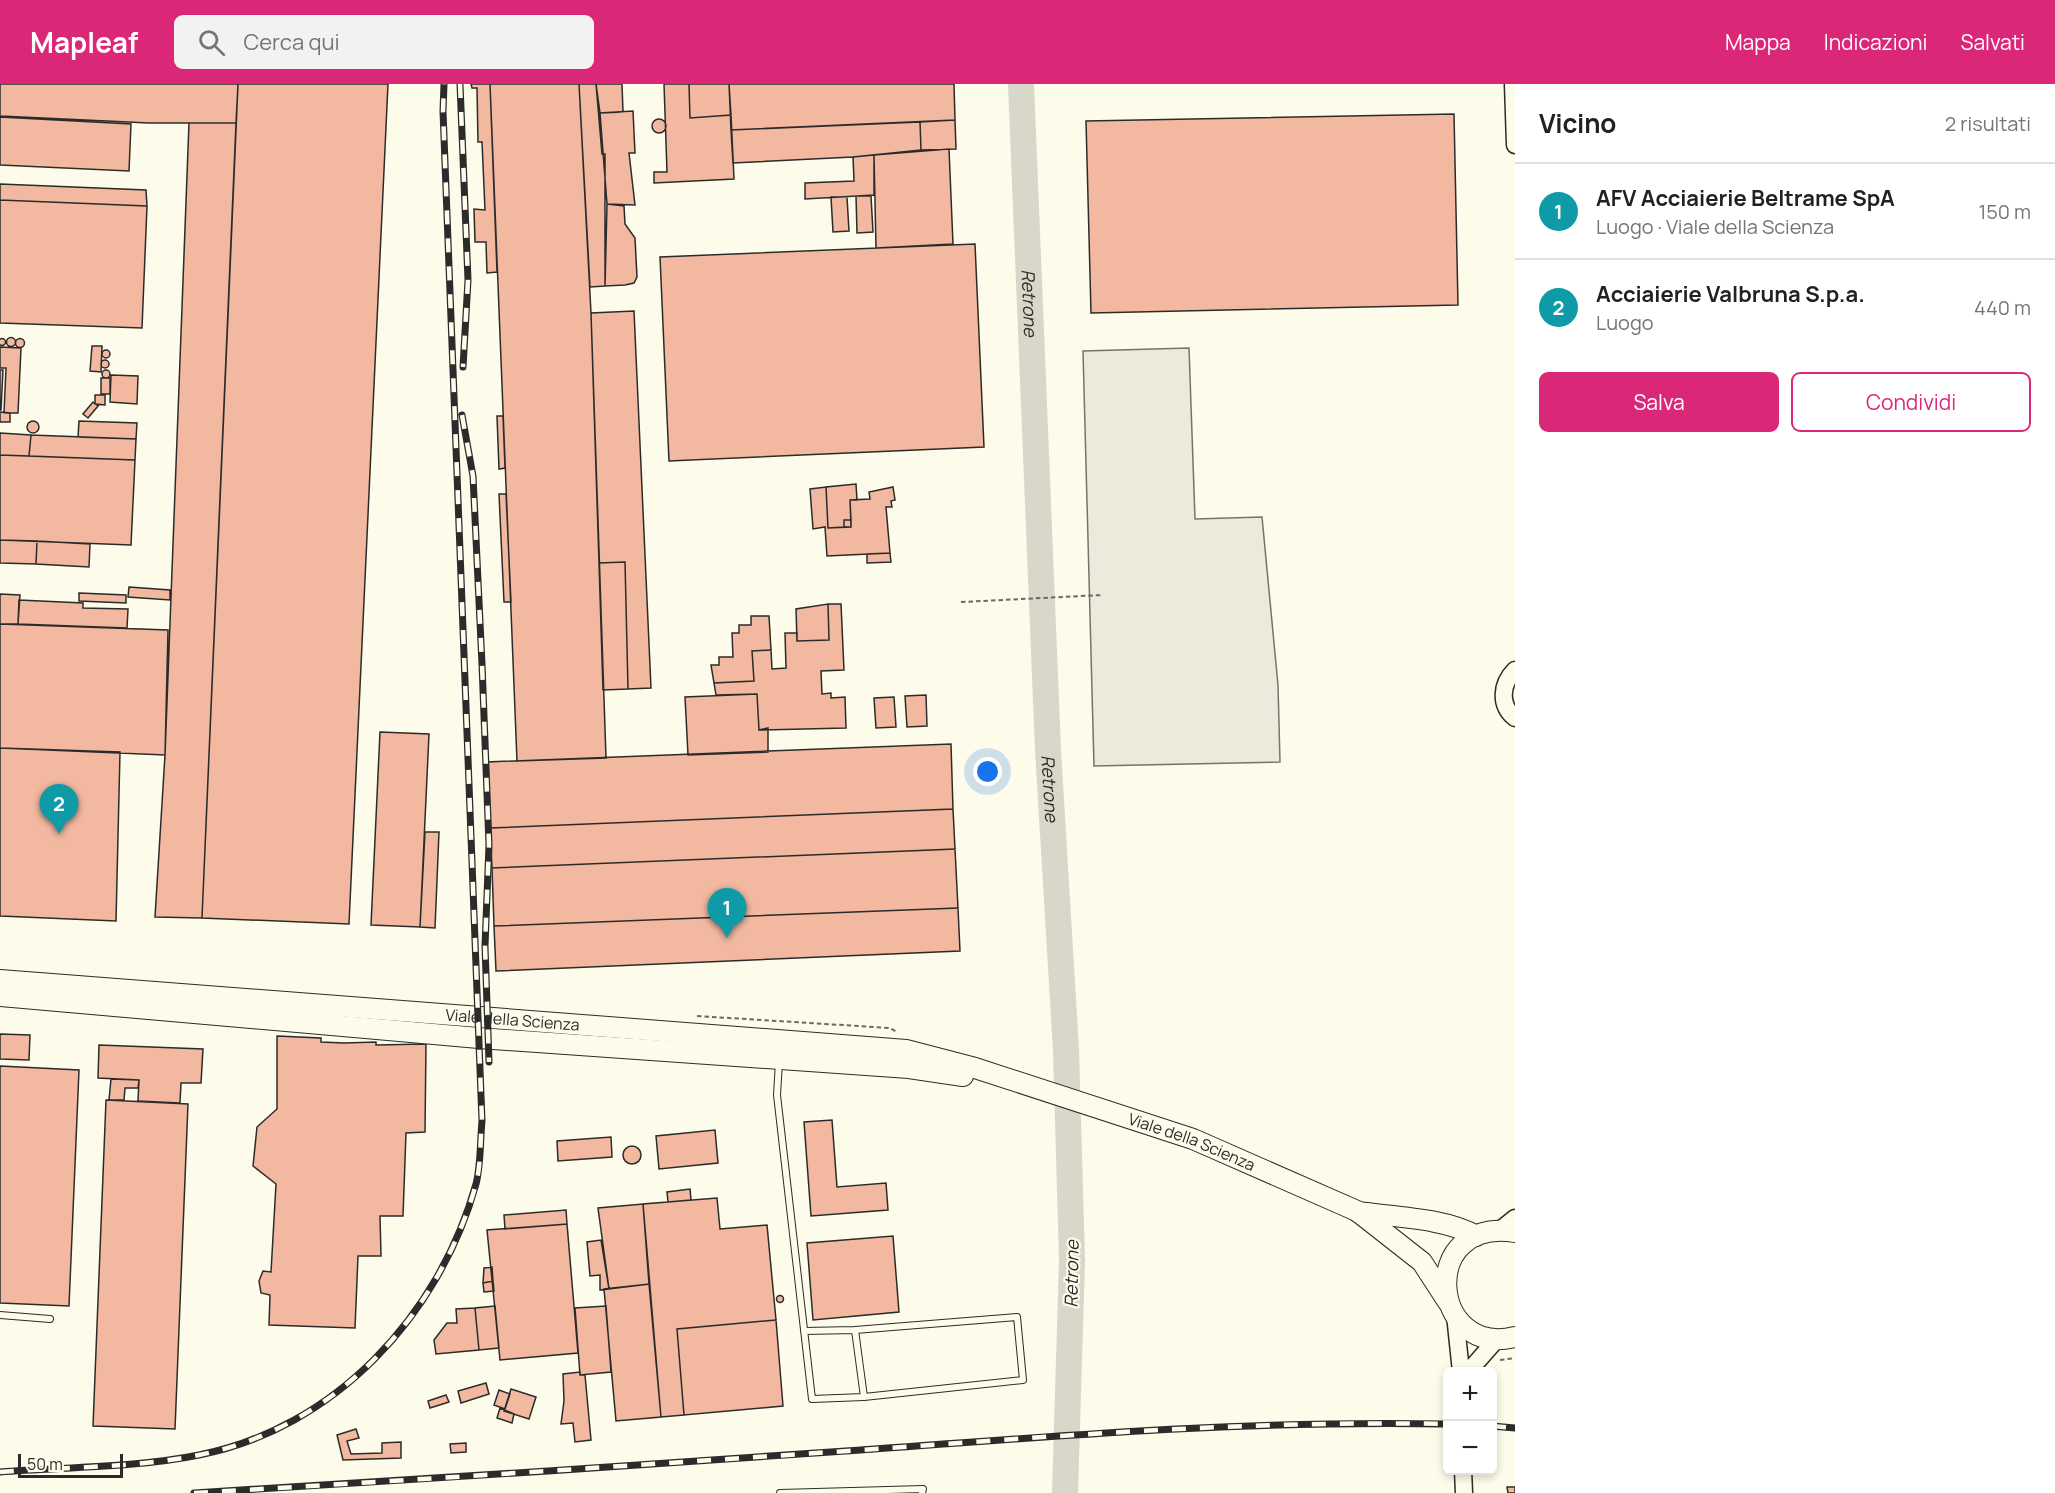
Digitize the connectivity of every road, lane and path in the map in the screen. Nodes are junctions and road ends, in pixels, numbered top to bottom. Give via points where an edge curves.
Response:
1 (1513, 84) edge
2 (1515, 145) edge
3 (1102, 595) dead end
4 (961, 602) dead end
5 (1515, 670) edge
6 (1515, 718) edge
7 (0, 980) edge
8 (0, 996) edge
9 (779, 1059) junction
10 (1021, 1084) junction
11 (1357, 1211) junction
12 (1510, 1227) edge
13 (1476, 1236) junction
14 (1451, 1309) junction
15 (0, 1315) edge
16 (50, 1319) dead end
17 (855, 1330) junction
18 (804, 1331) junction
19 (1506, 1338) edge
20 (1460, 1367) edge
21 (1473, 1367) edge
22 (864, 1397) junction
23 (1463, 1475) edge
24 (780, 1493) edge
25 (922, 1493) edge
26 (1464, 1493) edge

1 - 2 street
3 - 4 path
5 - 6 street via 1508,677 1503,694 1504,705
7 - 10 main road, Viale della Scienza via 906,1050
8 - 9 main road, Viale della Scienza via 479,1038
9 - 10 main road, Viale della Scienza via 909,1068
9 - 18 lane via 777,1095
10 - 11 main road, Viale della Scienza via 1193,1139
11 - 13 main road via 1431,1223
11 - 14 main road via 1422,1262
12 - 13 main road
13 - 14 main road via 1462,1244 1450,1264 1445,1286
14 - 19 main road via 1466,1328 1481,1336
14 - 20 street
15 - 16 lane
17 - 18 lane
17 - 22 lane
17 - 22 lane via 1017,1317 1023,1380
18 - 22 lane via 812,1400
19 - 21 street
23 - 26 street
24 - 25 lane via 923,1489

